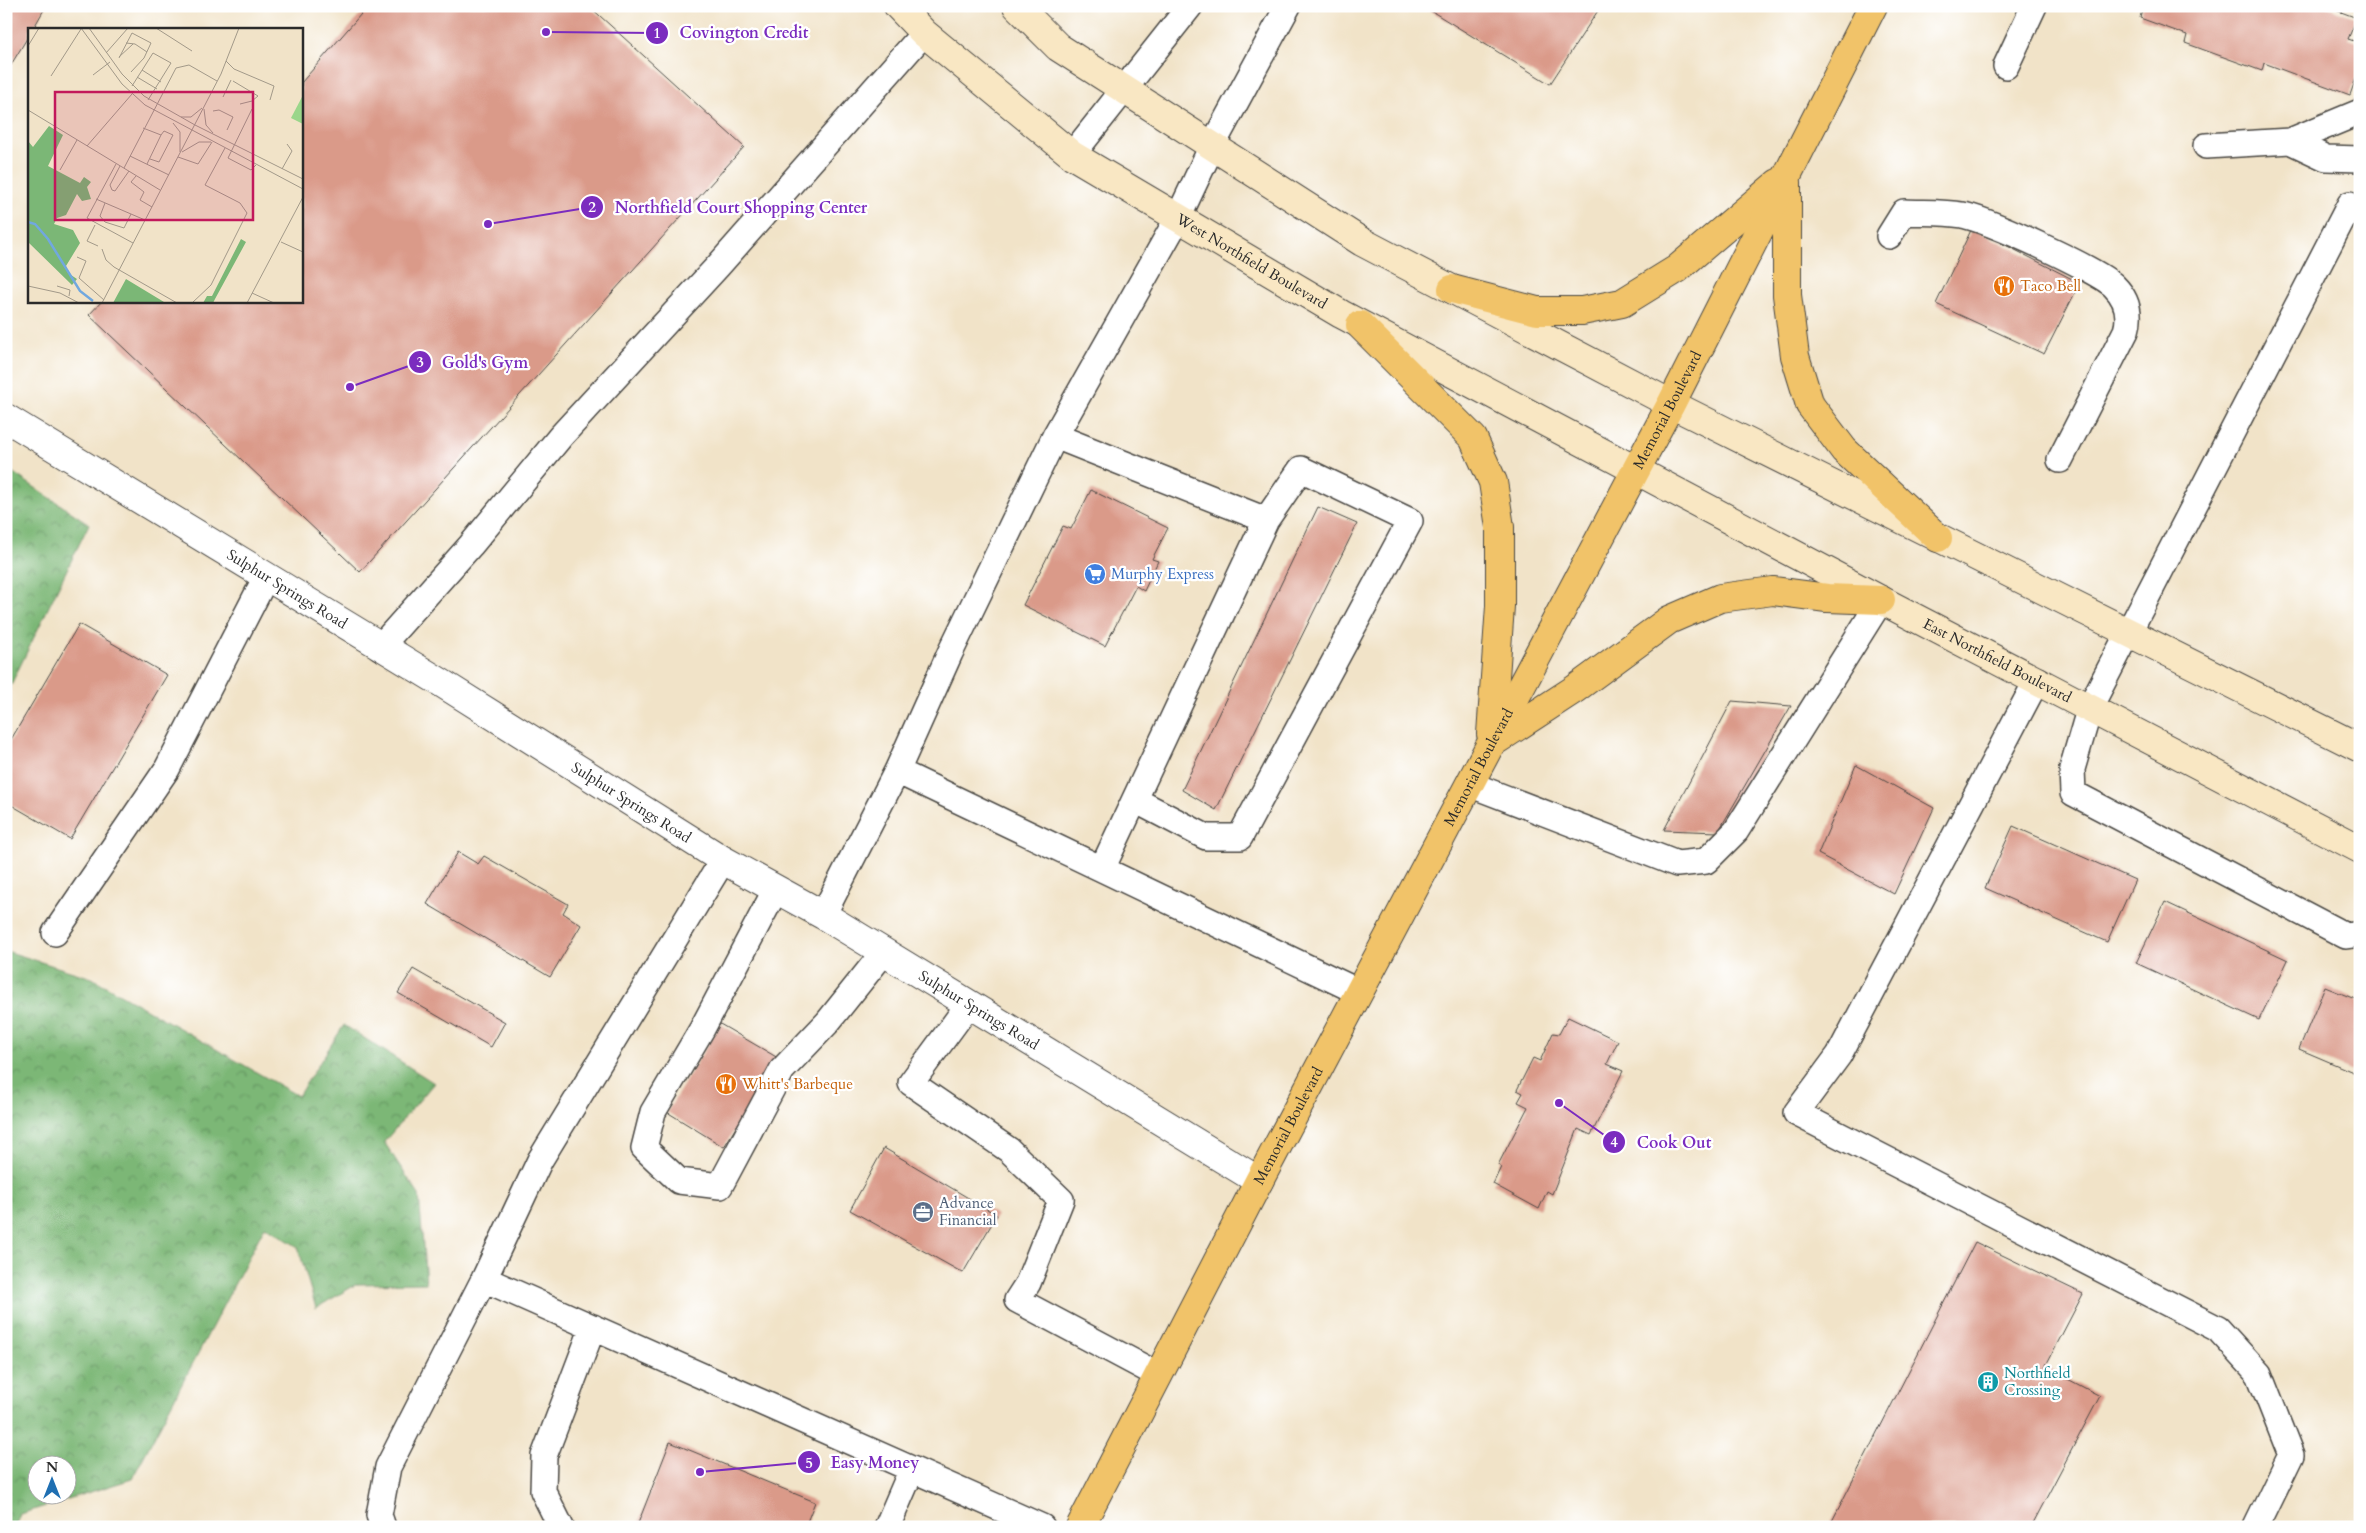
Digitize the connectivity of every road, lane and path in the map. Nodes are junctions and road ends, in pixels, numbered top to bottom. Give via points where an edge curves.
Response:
1 (898, 6) edge
2 (1017, 6) edge
3 (1190, 6) edge
4 (1288, 6) edge
5 (1873, 6) edge
6 (2034, 6) edge
7 (924, 34) junction
8 (2006, 66) dead end
9 (1123, 90) junction
10 (2360, 112) edge
11 (2290, 141) junction
12 (1212, 146) junction
13 (2206, 146) dead end
14 (1072, 155) junction
15 (2360, 159) edge
16 (1787, 176) junction
17 (2350, 204) dead end
18 (1178, 218) junction
19 (1889, 236) dead end
20 (1452, 289) junction
21 (1360, 325) junction
22 (1671, 404) junction
23 (6, 418) edge
24 (1055, 436) junction
25 (2060, 460) dead end
26 (1636, 470) junction
27 (1266, 520) junction
28 (1938, 538) junction
29 (266, 577) junction
30 (1882, 600) junction
31 (2128, 633) junction
32 (380, 647) junction
33 (2036, 680) junction
34 (2090, 707) junction
35 (1490, 744) junction
36 (2360, 748) edge
37 (897, 771) junction
38 (1469, 784) junction
39 (1134, 800) junction
40 (2360, 848) edge
41 (723, 860) junction
42 (1102, 869) junction
43 (776, 889) junction
44 (822, 915) junction
45 (55, 933) dead end
46 (2360, 934) edge
47 (883, 953) junction
48 (1359, 992) junction
49 (969, 1004) junction
50 (1259, 1181) junction
51 (484, 1279) junction
52 (593, 1327) junction
53 (1158, 1375) junction
54 (912, 1469) junction
55 (383, 1527) edge
56 (561, 1527) edge
57 (887, 1527) edge
58 (1042, 1527) edge
59 (1080, 1527) edge
60 (2256, 1527) edge

1 - 7 main road, West Northfield Boulevard
2 - 9 main road via 1058,47
3 - 9 lane
4 - 12 lane
5 - 16 main road, Memorial Boulevard
6 - 8 lane
7 - 14 main road, West Northfield Boulevard
7 - 32 lane via 568,429
9 - 12 main road
9 - 14 lane
10 - 11 lane
11 - 13 lane
11 - 15 lane via 2326,158
12 - 18 lane
12 - 20 main road via 1362,242
14 - 18 main road, West Northfield Boulevard
16 - 20 main road via 1677,269 1622,303 1582,311 1537,311
16 - 22 main road, Memorial Boulevard
16 - 28 main road via 1787,295 1795,356 1810,405 1844,450
17 - 31 lane
18 - 21 main road, West Northfield Boulevard
18 - 24 lane
19 - 25 lane via 1904,212 1962,214 1986,221 2089,270 2113,285 2125,301 2130,318
20 - 22 main road
21 - 26 main road, West Northfield Boulevard
21 - 35 main road via 1473,438 1493,482 1500,527 1500,606
22 - 26 main road, Memorial Boulevard
22 - 28 main road
23 - 29 street, Sulphur Springs Road
24 - 27 lane
24 - 37 lane via 954,644
26 - 30 main road, East Northfield Boulevard
26 - 35 main road, Memorial Boulevard
27 - 39 lane
27 - 39 lane via 1301,469 1410,521 1240,836 1206,836
28 - 31 main road
29 - 32 street, Sulphur Springs Road
29 - 45 lane via 167,769
30 - 33 main road, East Northfield Boulevard
30 - 35 main road via 1827,598 1773,591 1720,598 1669,620 1575,689
30 - 38 lane via 1736,831 1706,861 1677,864
31 - 34 lane
31 - 36 main road
32 - 41 street, Sulphur Springs Road
33 - 34 main road, East Northfield Boulevard
33 - 60 lane via 1839,1055 1796,1113 2218,1329 2259,1374 2292,1455
34 - 40 main road, East Northfield Boulevard
34 - 46 lane via 2072,769 2073,793 2346,936
35 - 38 main road, Memorial Boulevard
37 - 42 lane
37 - 44 lane
38 - 48 main road, Memorial Boulevard
39 - 42 lane
41 - 43 street, Sulphur Springs Road
41 - 51 lane via 540,1160
42 - 48 lane
43 - 44 street, Sulphur Springs Road
43 - 47 lane via 702,1029 653,1112 644,1148 679,1181 720,1186 782,1070 827,1023
44 - 47 street, Sulphur Springs Road
47 - 49 street, Sulphur Springs Road
48 - 50 main road, Memorial Boulevard
49 - 50 street, Sulphur Springs Road
49 - 53 lane via 911,1083 1009,1150 1061,1200 1028,1283 1017,1300
50 - 53 main road, Memorial Boulevard
51 - 52 lane
51 - 55 lane via 388,1467 379,1515
52 - 54 lane
52 - 56 lane via 544,1456 543,1491
53 - 59 main road, Memorial Boulevard
54 - 57 lane
54 - 58 lane

